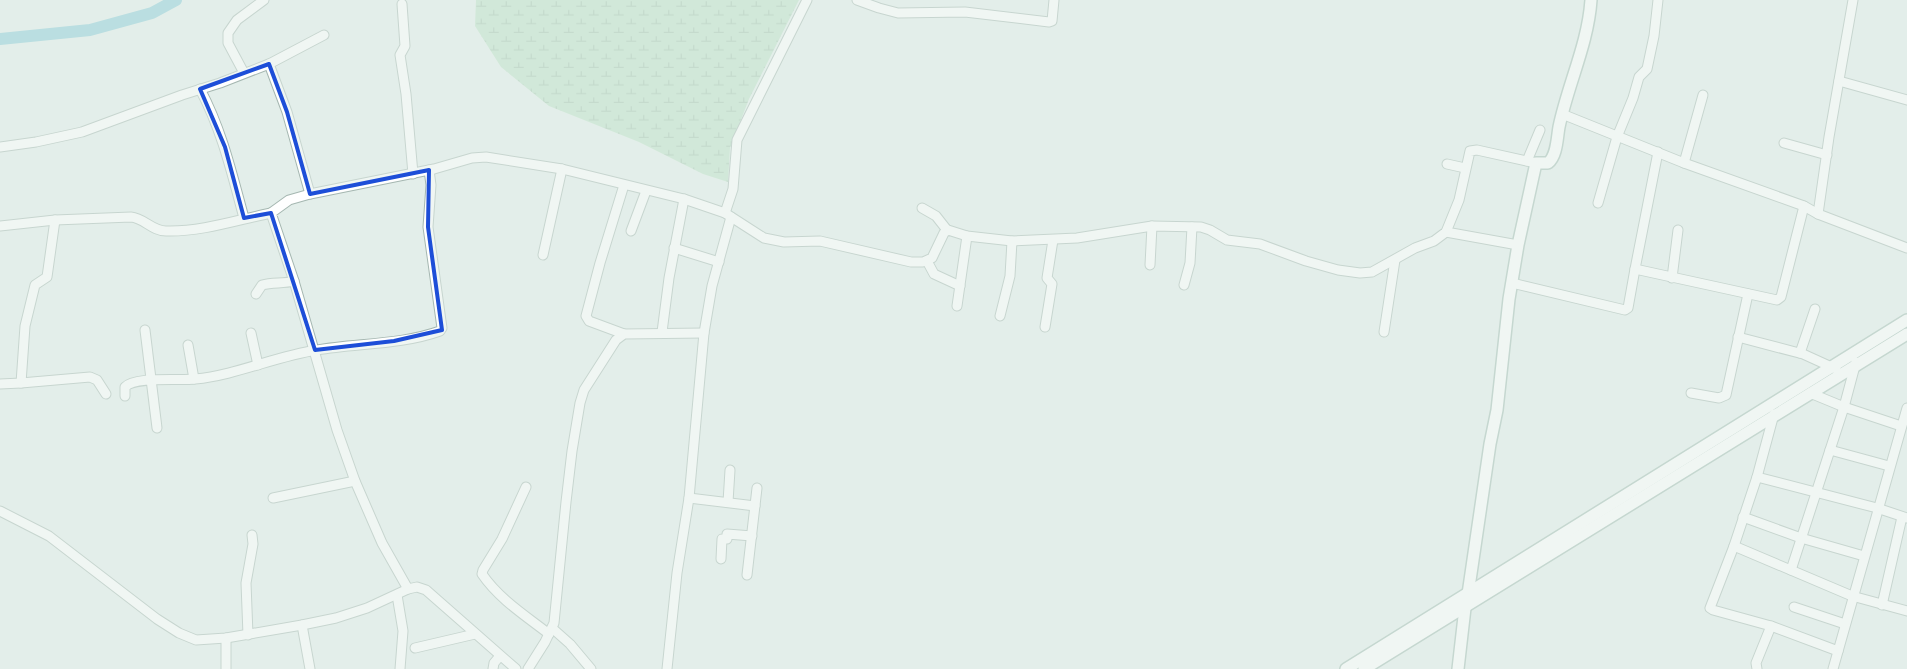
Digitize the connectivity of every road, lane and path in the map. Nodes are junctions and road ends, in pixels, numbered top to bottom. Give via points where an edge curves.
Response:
1 (264, 0) edge
2 (807, 0) edge
3 (857, 0) edge
4 (1054, 0) edge
5 (1591, 0) edge
6 (1658, 0) edge
7 (1853, 0) edge
8 (402, 4) dead end
9 (324, 35) dead end
10 (268, 64) junction
11 (244, 73) junction
12 (1840, 81) junction
13 (200, 89) junction
14 (1703, 95) dead end
15 (1907, 100) edge
16 (1562, 114) junction
17 (1540, 130) dead end
18 (1617, 137) junction
19 (1784, 143) dead end
20 (0, 147) edge
21 (1658, 152) junction
22 (1827, 154) junction
23 (1532, 162) junction
24 (1684, 163) junction
25 (1448, 164) dead end
26 (1465, 168) junction
27 (562, 169) junction
28 (430, 170) junction
29 (413, 174) junction
30 (624, 186) junction
31 (646, 191) junction
32 (310, 194) junction
33 (684, 200) junction
34 (1598, 203) dead end
35 (1804, 206) junction
36 (922, 208) dead end
37 (270, 213) junction
38 (1818, 214) junction
39 (728, 215) junction
40 (244, 218) junction
41 (55, 220) junction
42 (0, 226) edge
43 (1152, 226) junction
44 (1192, 227) junction
45 (947, 230) junction
46 (1678, 230) dead end
47 (631, 231) dead end
48 (1446, 232) junction
49 (967, 236) junction
50 (1053, 240) junction
51 (1012, 241) junction
52 (1518, 246) junction
53 (674, 248) junction
54 (1907, 248) edge
55 (543, 255) dead end
56 (1395, 260) junction
57 (927, 261) junction
58 (719, 262) junction
59 (1150, 265) dead end
60 (1635, 268) junction
61 (1672, 278) junction
62 (294, 281) junction
63 (1512, 282) junction
64 (1184, 285) dead end
65 (960, 286) junction
66 (256, 294) dead end
67 (1748, 294) junction
68 (957, 306) dead end
69 (1815, 309) dead end
70 (1000, 316) dead end
71 (1907, 320) edge
72 (1045, 328) dead end
73 (145, 330) dead end
74 (662, 332) junction
75 (1384, 332) dead end
76 (251, 333) dead end
77 (704, 333) junction
78 (624, 334) junction
79 (1907, 334) edge
80 (1738, 337) junction
81 (188, 345) dead end
82 (315, 350) junction
83 (1859, 350) junction
84 (1800, 353) junction
85 (258, 365) junction
86 (1856, 365) junction
87 (1832, 367) junction
88 (1843, 373) junction
89 (194, 379) junction
90 (152, 380) junction
91 (21, 383) junction
92 (0, 384) edge
93 (1691, 393) dead end
94 (1810, 393) junction
95 (106, 394) dead end
96 (125, 396) dead end
97 (1778, 401) junction
98 (1844, 407) junction
99 (1907, 408) edge
100 (1774, 415) junction
101 (1901, 426) junction
102 (157, 428) dead end
103 (1830, 450) junction
104 (1889, 466) junction
105 (730, 470) dead end
106 (1757, 477) junction
107 (355, 481) junction
108 (526, 487) dead end
109 (757, 488) dead end
110 (1816, 492) junction
111 (273, 498) dead end
112 (689, 498) junction
113 (728, 502) junction
114 (755, 506) junction
115 (1877, 508) junction
116 (0, 511) edge
117 (1743, 517) junction
118 (1905, 517) edge
119 (252, 535) dead end
120 (752, 536) junction
121 (1801, 538) junction
122 (1734, 546) junction
123 (1864, 556) junction
124 (721, 559) dead end
125 (1791, 570) junction
126 (747, 575) dead end
127 (408, 589) junction
128 (1468, 594) junction
129 (397, 595) junction
130 (1852, 596) junction
131 (1882, 605) junction
132 (1794, 607) dead end
133 (1465, 608) junction
134 (1907, 611) edge
135 (1846, 624) junction
136 (302, 625) junction
137 (1771, 626) junction
138 (550, 631) junction
139 (475, 634) junction
140 (248, 635) junction
141 (226, 638) junction
142 (415, 648) dead end
143 (1838, 651) junction
144 (500, 656) junction
145 (226, 669) edge
146 (310, 669) edge
147 (400, 669) edge
148 (492, 669) edge
149 (516, 669) edge
150 (528, 669) edge
151 (592, 669) edge
152 (668, 669) edge
153 (1346, 669) edge
154 (1364, 669) edge
155 (1458, 669) edge
156 (1757, 669) edge
157 (1833, 669) edge

1 - 11 street via 237,20 228,33 228,42
2 - 39 street via 737,140
3 - 4 street via 898,13 965,12 1050,22
5 - 16 street via 1588,28
6 - 18 street via 1647,69 1639,77
7 - 12 street
8 - 29 street via 405,46 400,55
9 - 10 street
10 - 11 street
10 - 32 street via 287,112
11 - 13 street
12 - 15 street
12 - 22 street
13 - 20 street via 82,132
13 - 40 street via 225,148
14 - 24 street
16 - 18 street
16 - 23 street via 1554,156 1548,163
17 - 23 street
18 - 21 street
18 - 34 street
19 - 22 street
21 - 24 street
21 - 60 street
22 - 38 street
23 - 26 street via 1470,150
23 - 52 street
24 - 35 street
25 - 26 street
26 - 48 street via 1459,200
27 - 28 street via 486,157
27 - 30 street
27 - 55 street
28 - 29 street
28 - 82 street via 428,227 441,330 394,341
29 - 32 street
30 - 31 street
30 - 78 street via 586,316 588,321
31 - 33 street
31 - 47 street
32 - 37 street via 289,200
33 - 39 street
33 - 53 street
35 - 38 street
35 - 67 street via 1781,297 1777,300
36 - 45 street via 936,216
37 - 40 street
37 - 62 street
38 - 54 street
39 - 57 street via 770,240 820,241 904,261
39 - 58 street
40 - 41 street via 167,231 156,230 135,218
41 - 42 street
41 - 91 street via 47,277 35,285 26,320
43 - 44 street
43 - 50 street
43 - 59 street
44 - 56 street via 1210,230 1229,240 1260,244 1306,262 1338,270 1372,272
44 - 64 street via 1190,263
45 - 49 street
45 - 57 street via 934,255
46 - 61 street
48 - 52 street
48 - 56 street
49 - 51 street
49 - 65 street
50 - 51 street
50 - 72 street via 1048,278 1052,283
51 - 70 street via 1010,276
52 - 63 street
53 - 58 street
53 - 74 street
56 - 75 street
57 - 65 street via 934,274
58 - 77 street
60 - 61 street
60 - 63 street via 1625,310
61 - 67 street
62 - 66 street via 262,285
62 - 82 street
63 - 128 street via 1497,410
65 - 68 street
67 - 80 street
69 - 84 street
71 - 83 street
73 - 90 street
74 - 77 street
74 - 78 street
76 - 85 street
77 - 112 street
78 - 138 street via 616,340 584,390 580,403 572,450 557,601
79 - 86 street
80 - 84 street
80 - 93 street via 1726,396 1719,398
81 - 89 street
82 - 85 street
82 - 107 street
83 - 86 street
83 - 87 street
84 - 87 street
85 - 89 street
86 - 88 street
86 - 98 street
87 - 88 street
87 - 97 street
88 - 94 street
89 - 90 street
90 - 96 street via 126,385
90 - 102 street
91 - 92 street
91 - 95 street via 90,377 97,380
94 - 98 street
94 - 100 street
97 - 100 street
97 - 128 street
98 - 101 street
98 - 103 street
99 - 101 street
100 - 106 street
100 - 133 street
101 - 104 street
103 - 104 street
103 - 110 street
104 - 115 street
105 - 113 street
106 - 110 street
106 - 117 street
107 - 111 street
107 - 127 street via 382,542
108 - 138 street via 482,574 502,597
109 - 114 street
110 - 115 street
110 - 121 street
112 - 113 street
112 - 152 street via 677,573
113 - 114 street
114 - 120 street
115 - 118 street
115 - 123 street
116 - 141 street via 49,536 179,633 196,640
117 - 121 street
117 - 122 street
118 - 131 street
119 - 140 street via 246,583
120 - 124 street via 727,534 727,539 722,539
120 - 126 street
121 - 123 street
121 - 125 street
122 - 125 street
122 - 137 street via 1710,608
123 - 130 street
125 - 130 street
127 - 129 street
127 - 139 street via 426,590
128 - 133 street
128 - 153 street
129 - 136 street via 353,613
129 - 147 street via 403,631
130 - 131 street
130 - 135 street
131 - 134 street
132 - 135 street
133 - 154 street
133 - 155 street
135 - 143 street
136 - 140 street
136 - 146 street
137 - 143 street
137 - 156 street via 1756,663
138 - 150 street
138 - 151 street via 570,644
139 - 142 street
139 - 144 street
140 - 141 street
141 - 145 street
143 - 157 street
144 - 148 street
144 - 149 street

